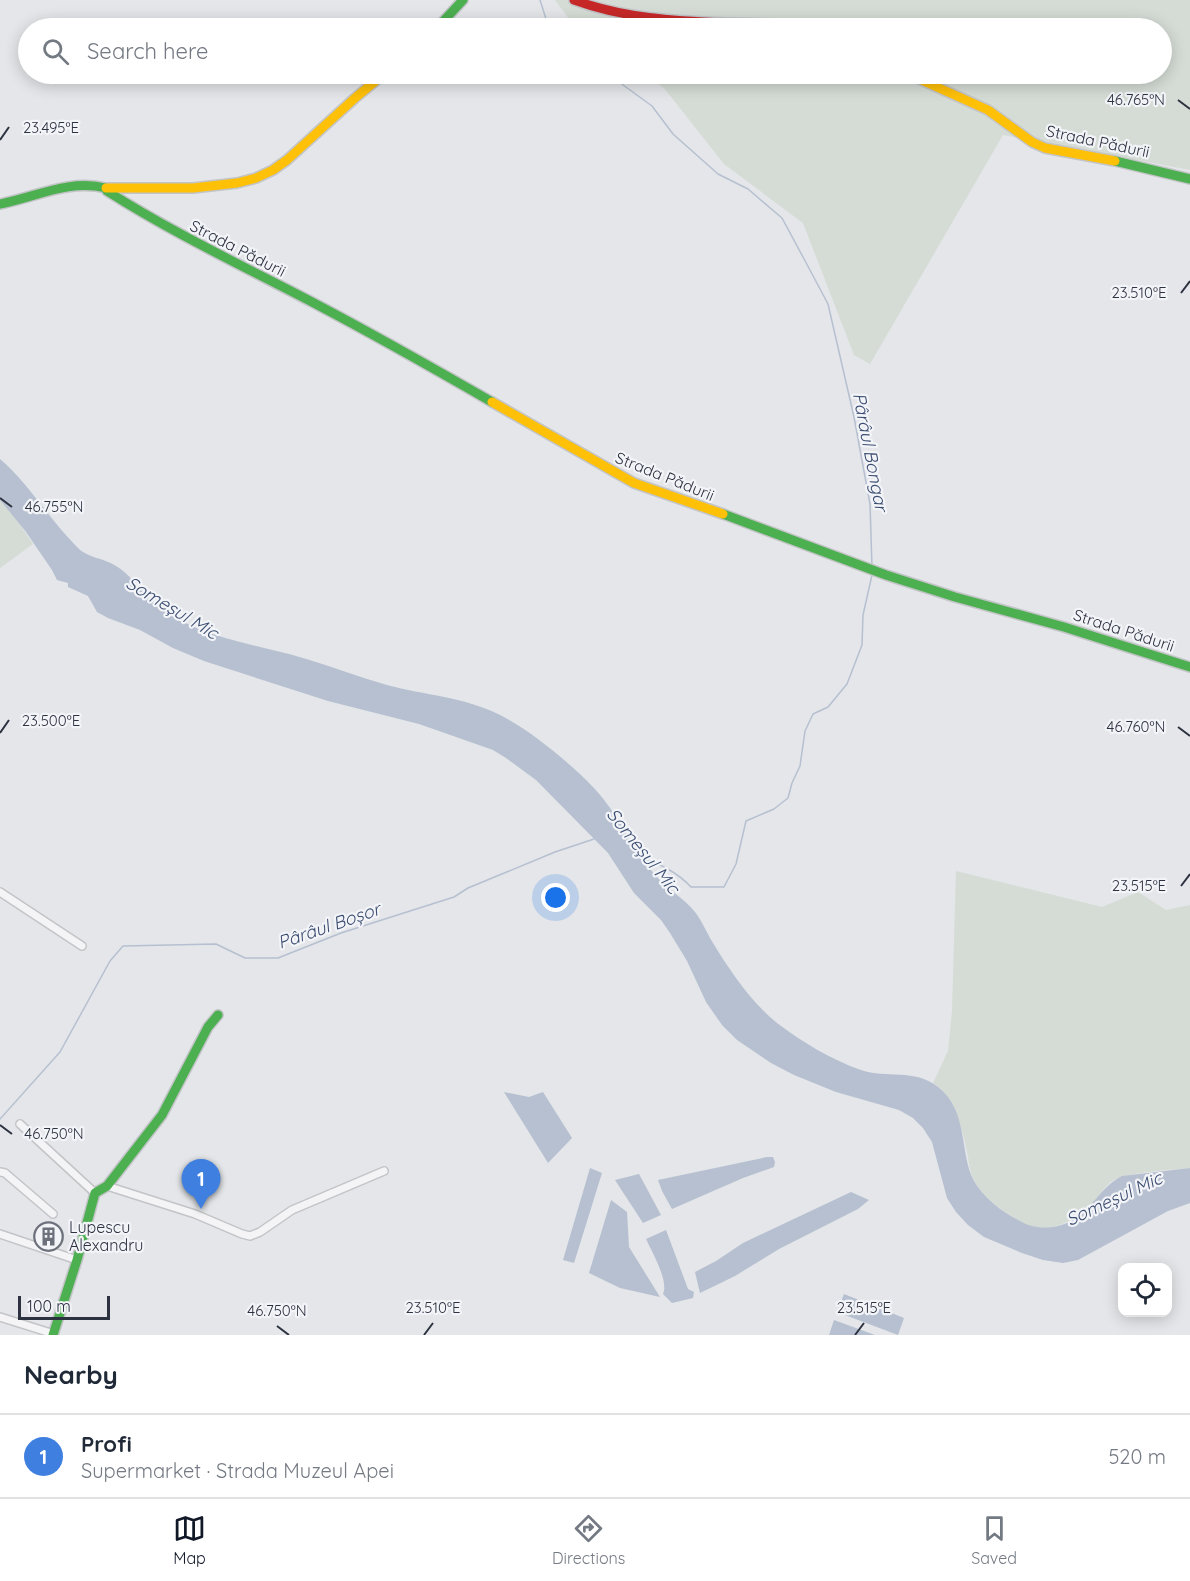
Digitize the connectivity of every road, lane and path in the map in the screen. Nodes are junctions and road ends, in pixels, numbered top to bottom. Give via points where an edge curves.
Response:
1 (463, 0) edge
2 (574, 0) edge
3 (446, 18) edge
4 (657, 18) edge
5 (370, 84) edge
6 (930, 84) edge
7 (1190, 179) edge
8 (106, 188) junction
9 (0, 204) edge
10 (1190, 667) edge
11 (0, 892) edge
12 (82, 946) dead end
13 (218, 1015) dead end
14 (20, 1124) dead end
15 (0, 1172) edge
16 (384, 1172) dead end
17 (107, 1186) junction
18 (94, 1193) junction
19 (53, 1214) dead end
20 (0, 1234) edge
21 (77, 1260) junction
22 (0, 1317) edge
23 (53, 1335) edge

1 - 3 street
2 - 4 street
5 - 8 street, Strada Pădurii via 266,174 209,186
6 - 7 street, Strada Pădurii via 988,110 1045,148
8 - 9 street, Strada Pădurii via 91,183 74,184
8 - 10 street, Strada Pădurii via 138,212 416,358 618,476 865,568
11 - 12 street
13 - 17 street via 162,1115
14 - 18 street
15 - 19 street
16 - 17 street via 297,1208 250,1236
17 - 18 street
18 - 21 street
20 - 21 street
21 - 23 street
22 - 23 street

